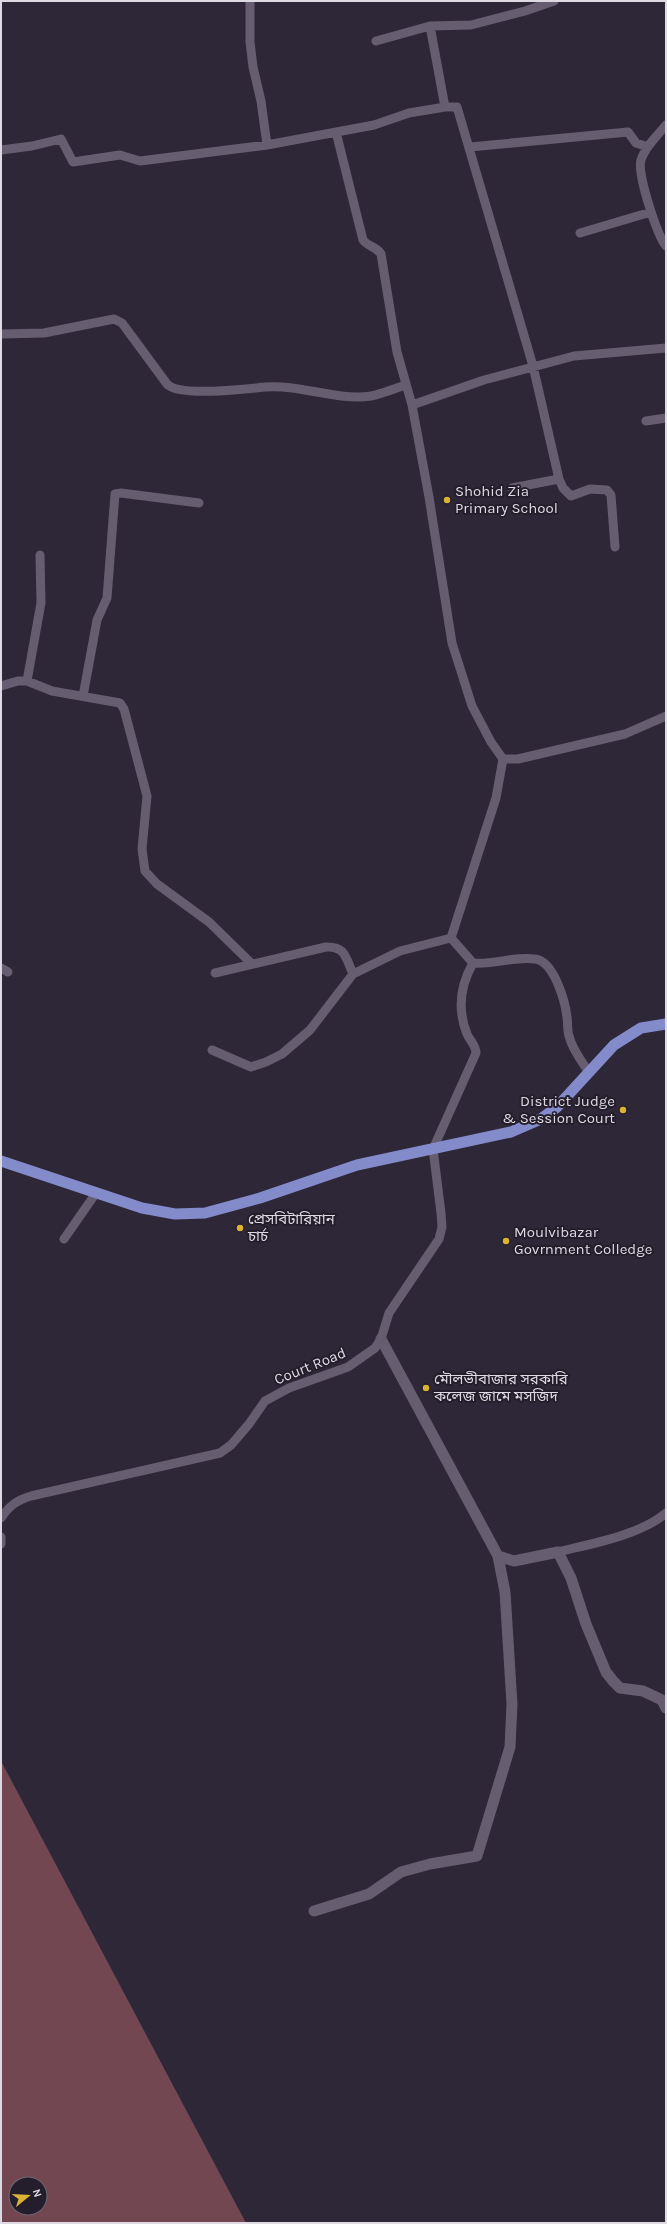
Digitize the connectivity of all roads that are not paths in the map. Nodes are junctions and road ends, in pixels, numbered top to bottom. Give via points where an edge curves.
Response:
1 (250, 1) edge
2 (554, 1) edge
3 (430, 26) junction
4 (376, 41) dead end
5 (445, 107) junction
6 (666, 124) edge
7 (336, 132) junction
8 (267, 144) junction
9 (470, 147) junction
10 (648, 147) junction
11 (1, 150) edge
12 (651, 212) junction
13 (580, 233) dead end
14 (666, 246) edge
15 (1, 334) edge
16 (666, 348) edge
17 (533, 366) junction
18 (406, 385) junction
19 (412, 404) junction
20 (666, 418) edge
21 (646, 421) dead end
22 (559, 479) junction
23 (512, 488) dead end
24 (199, 503) dead end
25 (615, 546) dead end
26 (40, 555) dead end
27 (27, 681) junction
28 (1, 686) edge
29 (83, 696) junction
30 (666, 716) edge
31 (503, 759) junction
32 (451, 938) junction
33 (473, 963) junction
34 (252, 964) junction
35 (215, 973) dead end
36 (353, 974) junction
37 (666, 1024) edge
38 (212, 1050) dead end
39 (588, 1071) junction
40 (433, 1149) junction
41 (1, 1161) edge
42 (96, 1193) junction
43 (64, 1240) dead end
44 (381, 1339) junction
45 (666, 1513) edge
46 (1, 1518) edge
47 (558, 1552) junction
48 (498, 1556) junction
49 (666, 1708) edge
50 (314, 1910) dead end

1 - 8 street via 250,42
2 - 3 street via 525,12 471,25
3 - 4 street
3 - 5 street
5 - 7 street via 409,113 374,125
5 - 9 street via 459,109
6 - 10 street
7 - 8 street
7 - 18 street via 363,240 378,249 381,254 397,352
8 - 11 street via 140,160 120,155 77,163 73,162 61,139
9 - 10 street via 628,132 636,143
9 - 17 street via 496,246
10 - 12 street via 640,164
12 - 13 street
12 - 14 street
15 - 18 street via 44,334 114,319 122,322 174,390 221,391 277,386 334,395 366,396
16 - 17 street via 574,356
17 - 19 street
17 - 22 street
18 - 19 street
19 - 31 street via 452,643 472,706
20 - 21 street
22 - 23 street
22 - 25 street via 571,496 590,489 607,490 611,495
24 - 29 street via 116,494 107,598 97,620
26 - 27 street via 41,602
27 - 28 street via 18,680
27 - 29 street via 52,692
29 - 34 street via 114,700 124,709 147,796 142,849 145,871 157,884 210,922
30 - 31 street via 624,734 518,759
31 - 32 street via 496,798
32 - 33 street
32 - 36 street via 400,951
33 - 39 street via 483,964 518,958 536,959 546,963 553,974 563,1003 572,1046
33 - 40 street via 464,979 461,1001 465,1029 476,1048 476,1053
34 - 35 street
34 - 36 street via 336,946 342,950
36 - 38 street via 310,1030 282,1054 251,1067
37 - 39 highway via 641,1028 614,1045
39 - 40 highway via 556,1107 541,1119 511,1132
40 - 42 highway via 357,1165 260,1198 205,1213 175,1214 142,1208
40 - 44 street, Court Road via 442,1227 439,1239 389,1313
41 - 42 highway
42 - 43 street
44 - 46 street, Court Road via 375,1348 348,1367 289,1388 265,1401 231,1445 220,1453 31,1496 9,1507
44 - 48 street
45 - 47 street via 660,1519 620,1536
47 - 48 street via 514,1561
47 - 49 street via 571,1578 606,1672 620,1688 643,1691 662,1700
48 - 50 street via 506,1607 512,1704 510,1747 477,1856 401,1872 369,1894

